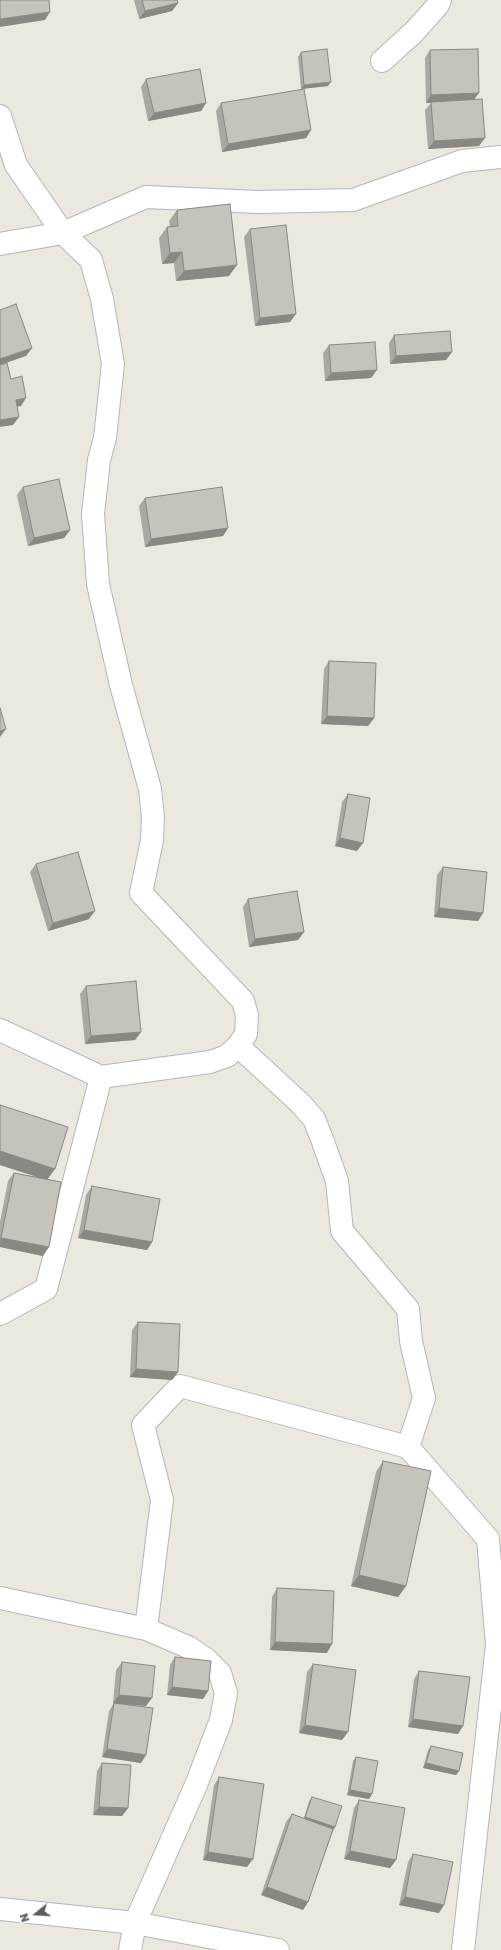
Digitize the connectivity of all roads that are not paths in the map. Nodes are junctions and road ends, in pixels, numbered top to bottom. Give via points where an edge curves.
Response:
1 (440, 0) edge
2 (382, 61) dead end
3 (0, 116) edge
4 (501, 157) edge
5 (63, 233) junction
6 (0, 244) edge
7 (0, 1030) edge
8 (238, 1046) junction
9 (101, 1078) junction
10 (0, 1314) edge
11 (408, 1447) junction
12 (0, 1598) edge
13 (146, 1629) junction
14 (0, 1909) edge
15 (135, 1923) junction
16 (130, 1950) edge
17 (278, 1950) edge
18 (463, 1950) edge

1 - 2 street via 414,32
3 - 5 street via 16,166
4 - 5 street via 462,161 354,200 258,202 146,197
5 - 6 street
5 - 8 street via 90,260 102,299 114,364 93,514 98,584 121,685 150,789 152,840 141,893 243,1001 247,1015 246,1034
7 - 9 street
8 - 9 street via 227,1056 210,1062
8 - 11 street via 314,1119 337,1181 342,1230 408,1308 411,1341 424,1398
9 - 10 street via 46,1289
11 - 13 street via 180,1386 144,1426 162,1500
11 - 18 street via 488,1539 497,1645
12 - 13 street
13 - 15 street via 188,1646 206,1659 220,1674 226,1693 220,1720 196,1785
14 - 15 street
15 - 16 street
15 - 17 street

